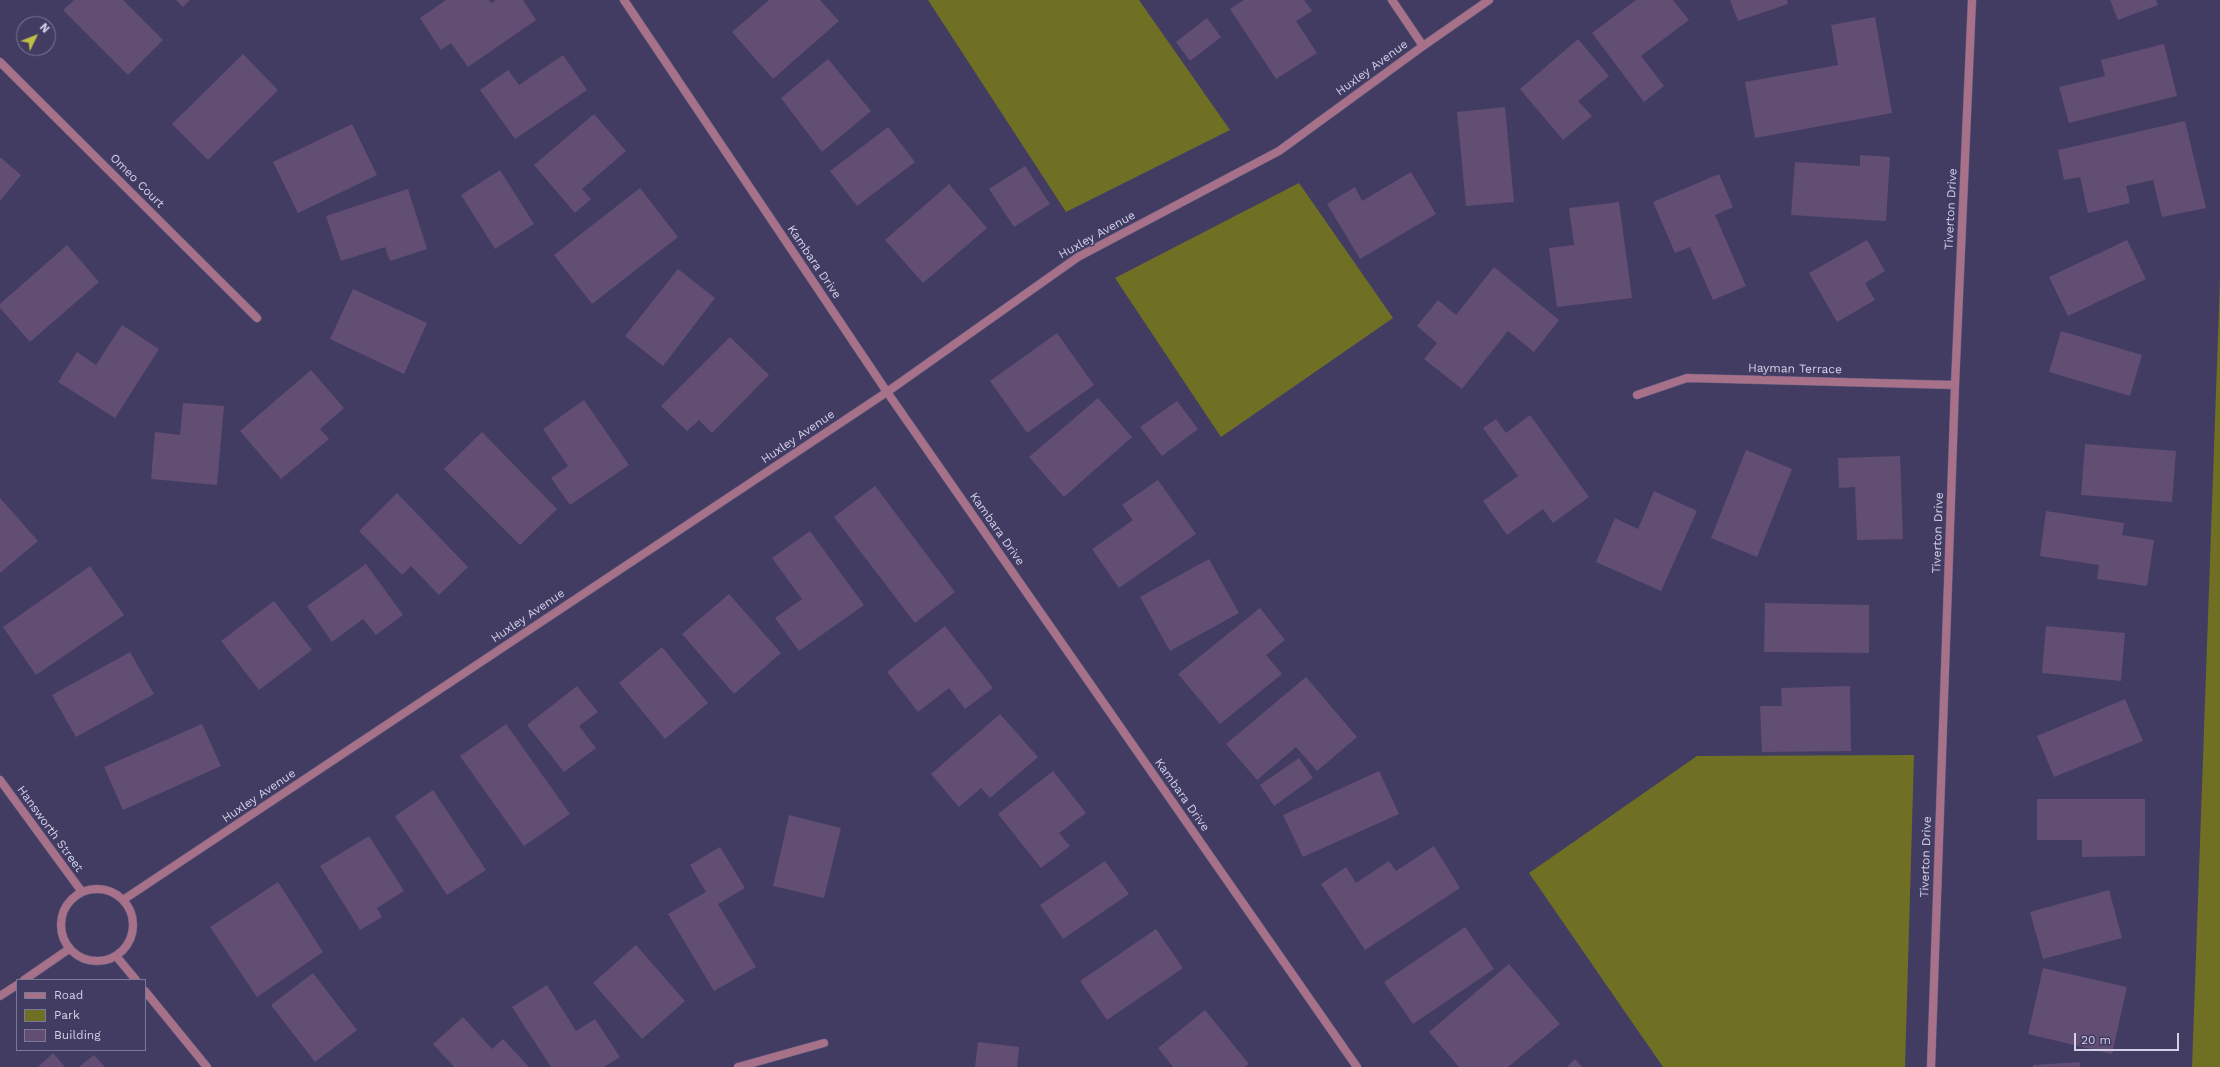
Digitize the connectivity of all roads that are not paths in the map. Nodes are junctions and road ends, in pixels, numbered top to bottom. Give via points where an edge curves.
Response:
1 (624, 0) edge
2 (1392, 0) edge
3 (1489, 0) edge
4 (1972, 0) edge
5 (1423, 46) junction
6 (0, 62) edge
7 (257, 318) dead end
8 (1955, 385) junction
9 (887, 392) junction
10 (1637, 395) dead end
11 (0, 780) edge
12 (82, 892) junction
13 (123, 900) junction
14 (69, 949) junction
15 (116, 956) junction
16 (25, 979) edge
17 (135, 979) edge
18 (16, 986) edge
19 (146, 992) edge
20 (0, 996) edge
21 (824, 1043) dead end
22 (207, 1067) edge
23 (738, 1067) edge
24 (1358, 1067) edge
25 (1930, 1067) edge

1 - 9 street, Kambara Drive
2 - 5 street
3 - 5 street, Huxley Avenue
4 - 8 street, Tiverton Drive
5 - 9 street, Huxley Avenue via 1279,152 1078,257
6 - 7 street, Omeo Court
8 - 10 street, Hayman Terrace via 1687,378
8 - 25 street, Tiverton Drive
9 - 13 street, Huxley Avenue
9 - 24 street, Kambara Drive
11 - 12 street, Hansworth Street
12 - 13 street via 101,889
12 - 14 street via 71,900 64,910 61,922 62,934
13 - 15 street via 133,924 131,936
14 - 15 street via 79,957 91,961 103,961
14 - 16 street
15 - 17 street
18 - 20 street
19 - 22 street
21 - 23 street

